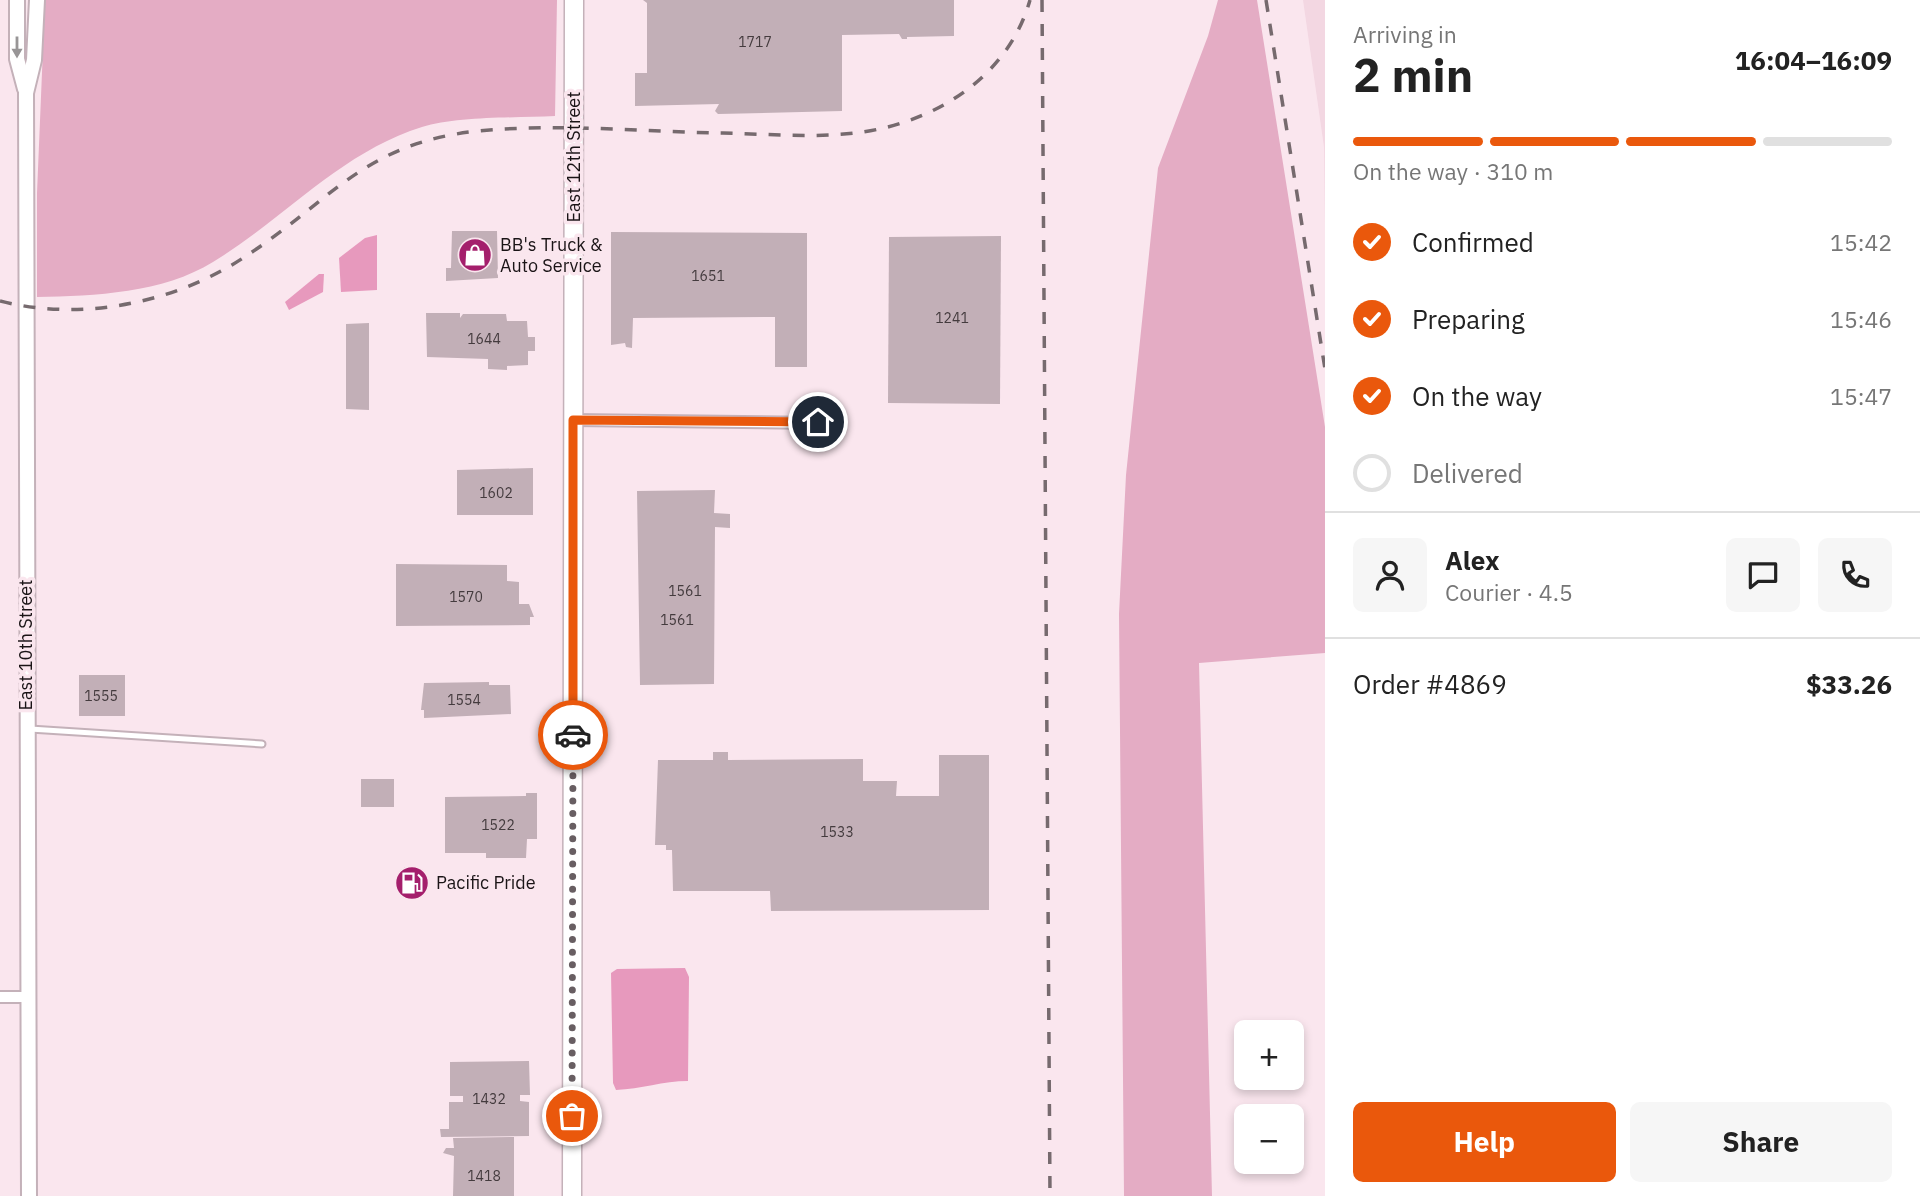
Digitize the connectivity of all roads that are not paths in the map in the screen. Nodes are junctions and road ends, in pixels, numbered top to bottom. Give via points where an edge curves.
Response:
1 (17, 0) edge
2 (37, 0) edge
3 (574, 0) edge
4 (26, 93) junction
5 (573, 420) junction
6 (818, 422) dead end
7 (27, 729) junction
8 (262, 744) dead end
9 (0, 997) edge
10 (28, 997) junction
11 (29, 1196) edge
12 (572, 1196) edge

1 -> 4 street, East 10th Street via 17,59
2 - 4 street, East 10th Street via 34,60
3 - 5 main road, East 12th Street
4 - 7 street, East 10th Street
5 - 6 street
5 - 12 main road, East 12th Street
7 - 8 lane
7 - 10 street, East 10th Street
9 - 10 street
10 - 11 street, East 10th Street

